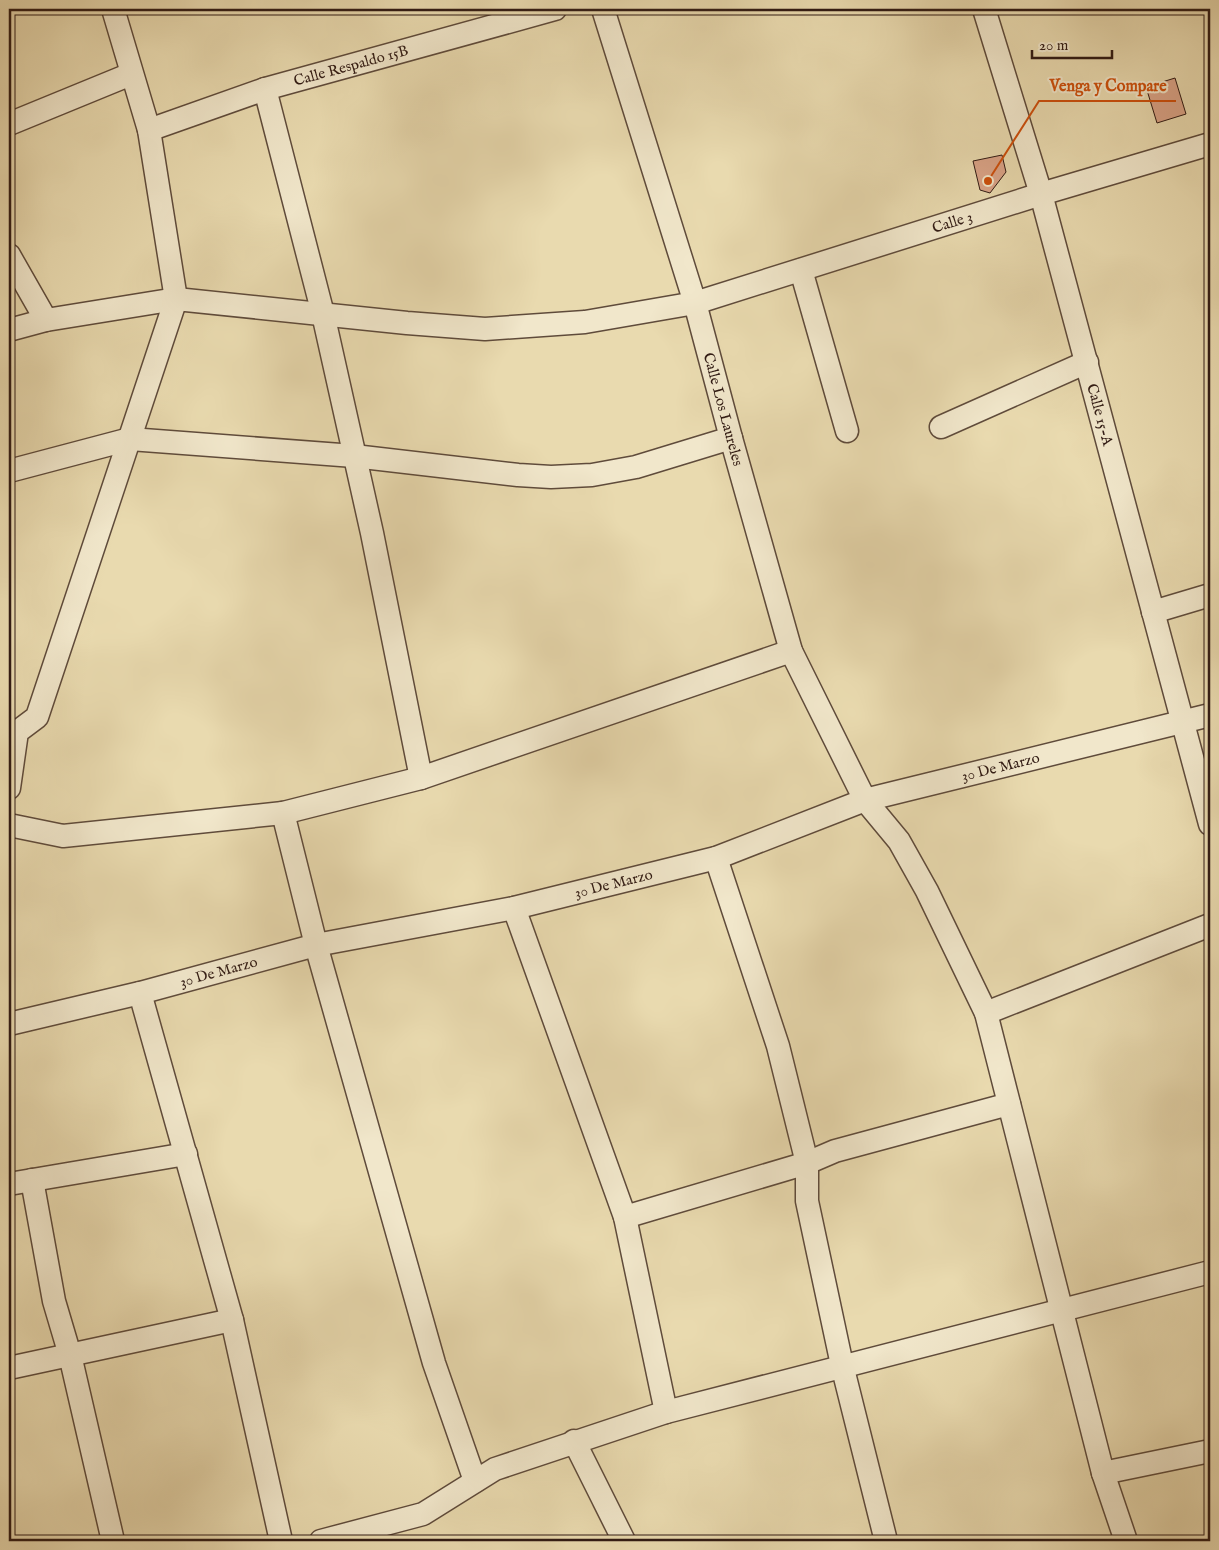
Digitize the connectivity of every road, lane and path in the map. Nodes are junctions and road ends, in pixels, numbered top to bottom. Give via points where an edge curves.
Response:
1 (113, 9) edge
2 (555, 9) edge
3 (603, 9) edge
4 (984, 9) edge
5 (131, 74) junction
6 (265, 89) junction
7 (9, 124) edge
8 (149, 130) junction
9 (1210, 144) edge
10 (1041, 194) junction
11 (9, 255) edge
12 (801, 270) junction
13 (176, 299) junction
14 (695, 303) junction
15 (323, 314) junction
16 (46, 320) junction
17 (9, 330) edge
18 (1087, 362) junction
19 (941, 427) dead end
20 (847, 431) dead end
21 (731, 438) junction
22 (130, 439) junction
23 (354, 456) junction
24 (9, 471) edge
25 (1210, 595) edge
26 (1154, 612) junction
27 (791, 651) junction
28 (1210, 715) edge
29 (1184, 723) junction
30 (13, 729) edge
31 (421, 778) junction
32 (9, 788) edge
33 (866, 800) junction
34 (283, 813) junction
35 (1210, 824) edge
36 (9, 825) edge
37 (716, 858) junction
38 (514, 908) junction
39 (1210, 925) edge
40 (316, 945) junction
41 (140, 993) junction
42 (986, 1013) junction
43 (9, 1024) edge
44 (1009, 1104) junction
45 (186, 1154) junction
46 (807, 1163) junction
47 (32, 1180) junction
48 (9, 1184) edge
49 (625, 1217) junction
50 (1210, 1272) edge
51 (1062, 1311) junction
52 (232, 1320) junction
53 (70, 1355) junction
54 (842, 1365) junction
55 (9, 1368) edge
56 (666, 1412) junction
57 (574, 1442) junction
58 (1210, 1451) edge
59 (1103, 1474) junction
60 (475, 1481) junction
61 (113, 1541) edge
62 (281, 1541) edge
63 (321, 1541) edge
64 (624, 1541) edge
65 (886, 1541) edge
66 (1126, 1541) edge

1 - 5 street
2 - 6 street, Calle Respaldo 15B
3 - 14 street, Calle Los Laureles
4 - 10 street, Calle 15-A
5 - 7 street
5 - 8 street
6 - 8 street, Calle Respaldo 15B
6 - 15 street
8 - 13 street
9 - 10 street, Calle 3
10 - 12 street, Calle 3
10 - 18 street, Calle 15-A
11 - 16 street
12 - 14 street, Calle 3
12 - 20 street
13 - 15 street, Calle 3
13 - 16 street, Calle 3
13 - 22 street
14 - 15 street, Calle 3 via 585,322 485,329
14 - 21 street, Calle Los Laureles
15 - 23 street
16 - 17 street, Calle 3
18 - 19 street
18 - 26 street, Calle 15-A
21 - 23 street via 636,467 592,476 518,475
21 - 27 street, Calle Los Laureles
22 - 23 street
22 - 24 street
22 - 30 street via 37,717
23 - 31 street
25 - 26 street
26 - 29 street, Calle 15-A
27 - 31 street
27 - 33 street, Calle Los Laureles
28 - 29 street, 30 De Marzo
29 - 33 street, 30 De Marzo
29 - 35 street, Calle 15-A
30 - 32 street
31 - 34 street
33 - 37 street, 30 De Marzo
33 - 42 street, Calle Los Laureles via 900,841
34 - 36 street via 63,836
34 - 40 street
37 - 38 street, 30 De Marzo
37 - 46 street via 778,1046
38 - 40 street, 30 De Marzo
38 - 49 street
39 - 42 street
40 - 41 street, 30 De Marzo
40 - 60 street via 434,1363
41 - 43 street, 30 De Marzo
41 - 45 street
42 - 44 street, Calle Los Laureles
44 - 46 street via 835,1151
44 - 51 street, Calle Los Laureles
45 - 47 street
45 - 52 street
46 - 49 street
46 - 54 street via 807,1201
47 - 48 street
47 - 53 street via 54,1301
49 - 56 street
50 - 51 street
51 - 54 street
51 - 59 street, Calle Los Laureles
52 - 53 street
52 - 62 street
53 - 55 street
53 - 61 street
54 - 56 street
54 - 65 street
56 - 57 street
57 - 60 street via 495,1469
57 - 64 street
58 - 59 street
59 - 66 street, Calle Los Laureles
60 - 63 street via 423,1514

